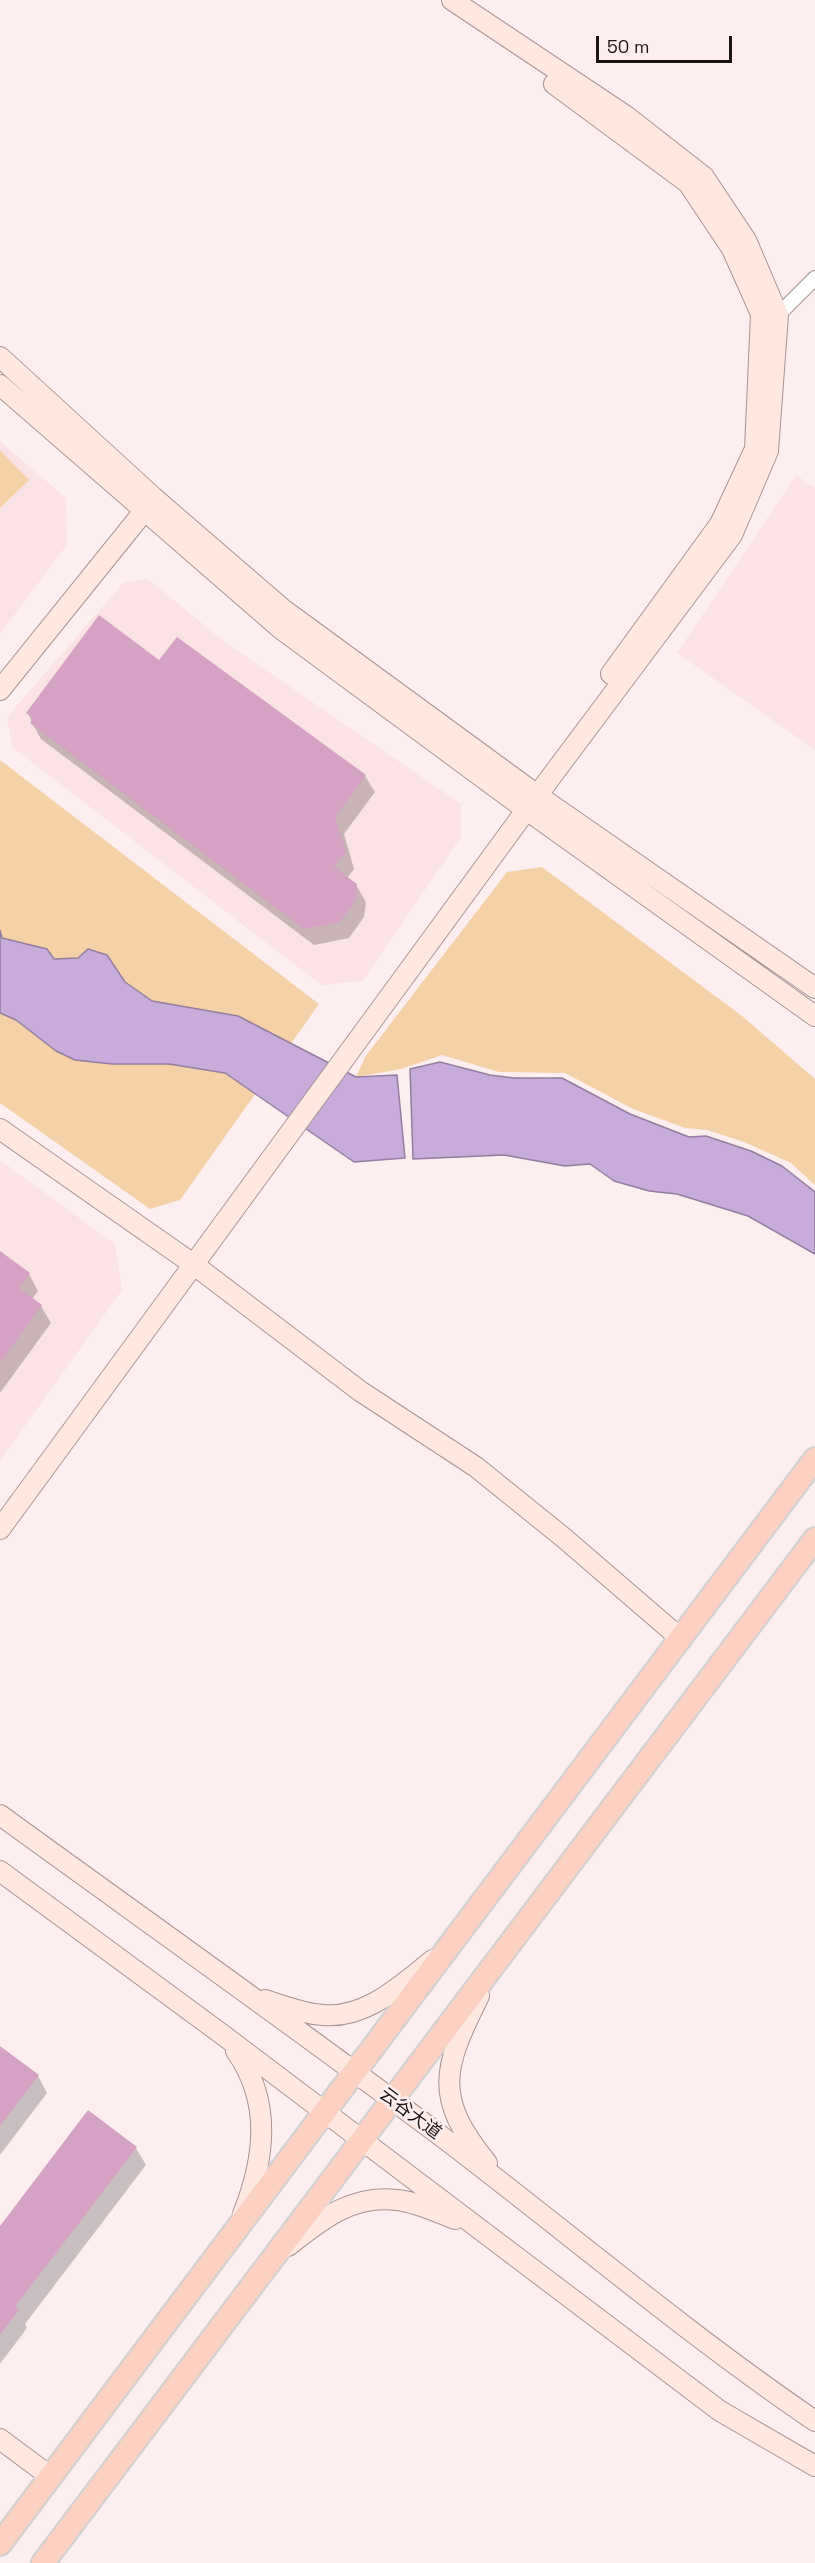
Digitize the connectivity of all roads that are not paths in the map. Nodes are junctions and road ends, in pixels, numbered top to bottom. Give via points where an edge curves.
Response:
1 (438, 0) edge
2 (452, 0) edge
3 (815, 278) edge
4 (778, 315) junction
5 (0, 357) edge
6 (0, 385) edge
7 (145, 510) junction
8 (0, 690) edge
9 (527, 798) junction
10 (815, 988) edge
11 (815, 1016) edge
12 (0, 1129) edge
13 (188, 1261) junction
14 (815, 1459) edge
15 (0, 1508) edge
16 (0, 1529) edge
17 (815, 1539) edge
18 (680, 1638) junction
19 (0, 1815) edge
20 (0, 1871) edge
21 (447, 1949) junction
22 (495, 1965) junction
23 (249, 1996) junction
24 (223, 2035) junction
25 (354, 2072) junction
26 (392, 2100) junction
27 (324, 2111) junction
28 (363, 2140) junction
29 (507, 2188) junction
30 (238, 2226) junction
31 (477, 2228) junction
32 (272, 2259) junction
33 (815, 2421) edge
34 (0, 2439) edge
35 (815, 2466) edge
36 (51, 2477) junction
37 (0, 2544) edge
38 (43, 2563) edge

1 - 9 main road via 688,183 732,249 761,314 755,448 720,524
2 - 4 main road via 626,116 704,177 746,240
3 - 4 street
4 - 9 main road via 768,451 732,535
5 - 9 main road via 284,610
6 - 7 main road
7 - 8 main road
7 - 9 main road via 281,629
9 - 10 main road
9 - 11 main road
9 - 13 main road
12 - 13 main road
13 - 15 main road
13 - 16 main road
13 - 18 main road via 360,1391 476,1467
14 - 18 main road
17 - 22 main road
18 - 21 main road
19 - 23 main road, 云谷大道
20 - 24 main road
21 - 23 main road via 357,2012 323,2015
21 - 25 main road
22 - 26 main road
22 - 29 main road via 465,2023 451,2060 448,2089 452,2109 463,2129
23 - 25 main road, 云谷大道
24 - 27 main road
24 - 30 main road via 249,2071 263,2116 251,2192
25 - 26 main road, 云谷大道
25 - 27 main road
26 - 28 main road
26 - 29 main road, 云谷大道
27 - 28 main road
27 - 30 main road
28 - 31 main road
28 - 32 main road
29 - 33 main road, 云谷大道 via 738,2368
30 - 36 main road
31 - 32 main road via 398,2200 376,2200 332,2212
31 - 35 main road via 720,2410
32 - 38 main road
34 - 36 main road
36 - 37 main road

